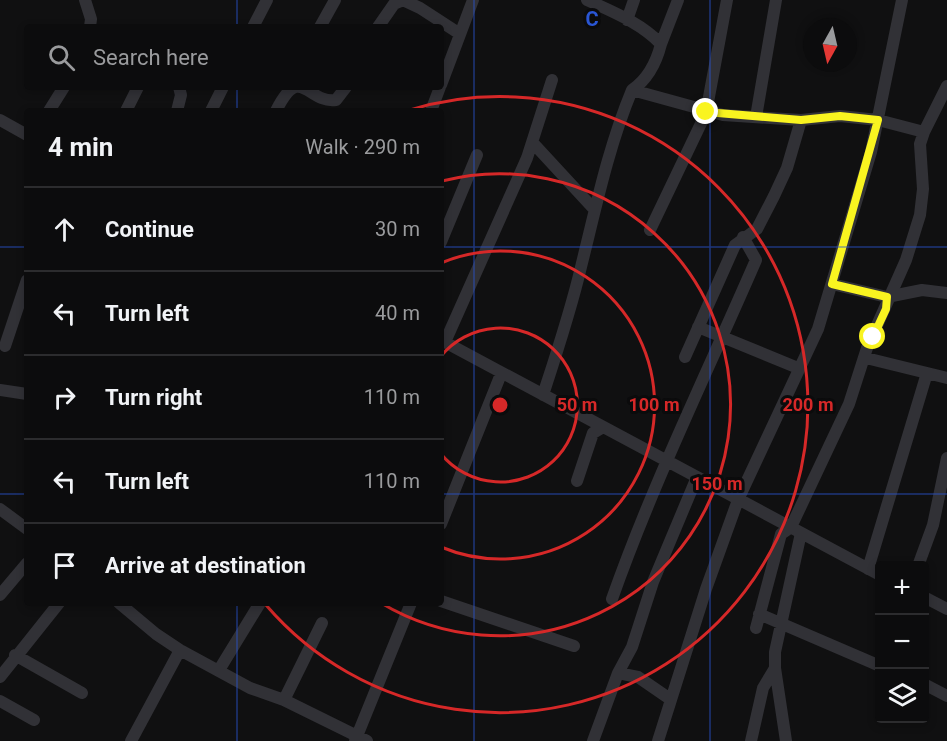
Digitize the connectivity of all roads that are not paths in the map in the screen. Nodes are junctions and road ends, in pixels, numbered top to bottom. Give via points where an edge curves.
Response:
1 (85, 0) edge
2 (267, 0) edge
3 (335, 0) edge
4 (473, 0) edge
5 (587, 0) edge
6 (634, 0) edge
7 (678, 0) edge
8 (727, 0) edge
9 (776, 0) edge
10 (902, 0) edge
11 (627, 20) junction
12 (90, 24) edge
13 (255, 24) edge
14 (322, 24) edge
15 (380, 24) edge
16 (460, 34) junction
17 (661, 44) junction
18 (444, 78) edge
19 (552, 80) dead end
20 (947, 86) edge
21 (62, 90) edge
22 (136, 90) edge
23 (180, 90) edge
24 (222, 90) edge
25 (287, 90) edge
26 (309, 90) edge
27 (344, 90) edge
28 (439, 90) edge
29 (632, 90) junction
30 (51, 108) edge
31 (128, 108) edge
32 (178, 108) edge
33 (213, 108) edge
34 (278, 108) edge
35 (432, 108) edge
36 (706, 112) junction
37 (756, 117) junction
38 (0, 120) edge
39 (801, 120) junction
40 (878, 120) junction
41 (924, 132) junction
42 (24, 133) edge
43 (532, 143) junction
44 (477, 155) dead end
45 (593, 208) junction
46 (650, 230) dead end
47 (444, 235) edge
48 (743, 237) junction
49 (832, 284) junction
50 (24, 289) edge
51 (947, 293) edge
52 (887, 297) junction
53 (698, 327) junction
54 (444, 339) edge
55 (722, 339) junction
56 (444, 342) edge
57 (5, 346) dead end
58 (685, 357) dead end
59 (866, 358) junction
60 (798, 368) junction
61 (501, 374) junction
62 (927, 374) junction
63 (947, 378) edge
64 (0, 390) edge
65 (24, 394) edge
66 (543, 394) junction
67 (603, 427) junction
68 (947, 458) edge
69 (666, 459) junction
70 (697, 477) junction
71 (577, 481) dead end
72 (738, 500) junction
73 (0, 509) edge
74 (444, 516) edge
75 (24, 528) edge
76 (796, 530) junction
77 (920, 561) edge
78 (24, 567) edge
79 (874, 572) edge
80 (0, 595) edge
81 (612, 600) dead end
82 (929, 600) edge
83 (444, 602) edge
84 (56, 606) edge
85 (123, 606) edge
86 (258, 606) edge
87 (410, 606) edge
88 (947, 609) edge
89 (759, 614) junction
90 (322, 623) dead end
91 (781, 623) junction
92 (756, 628) dead end
93 (574, 646) dead end
94 (180, 650) junction
95 (15, 655) junction
96 (875, 664) edge
97 (775, 668) junction
98 (219, 670) junction
99 (618, 673) junction
100 (0, 676) edge
101 (929, 687) edge
102 (81, 693) dead end
103 (947, 696) edge
104 (670, 699) junction
105 (284, 700) junction
106 (0, 701) edge
107 (34, 720) dead end
108 (360, 739) edge
109 (131, 741) edge
110 (593, 741) edge
111 (658, 741) edge
112 (751, 741) edge
113 (786, 741) edge

1 - 12 street
2 - 13 street
3 - 14 street
4 - 16 street
5 - 11 street
6 - 11 street
7 - 17 street
8 - 36 street
9 - 37 street
10 - 40 street
11 - 17 street
15 - 16 street via 394,4 403,0
16 - 18 street
17 - 29 street via 644,82
19 - 43 street
20 - 41 street
21 - 30 street
22 - 31 street
23 - 32 street
24 - 33 street
25 - 34 street
26 - 27 street via 330,101
28 - 35 street
29 - 36 street
29 - 45 street
36 - 37 street
36 - 46 street
37 - 39 street
38 - 42 street
39 - 40 street via 840,116
39 - 48 street via 774,196 757,229
40 - 41 street
40 - 49 street
41 - 52 street via 920,144 920,216 906,260
43 - 45 street
43 - 54 street
44 - 47 street
45 - 66 street via 566,328
48 - 53 street via 735,245
48 - 55 street via 756,260
49 - 52 street
49 - 60 street via 818,329
50 - 57 street
51 - 52 street via 922,290
52 - 59 street
53 - 55 street
53 - 58 street
55 - 60 street
55 - 69 street
56 - 61 street
59 - 62 street
59 - 76 street
60 - 72 street
61 - 66 street
61 - 74 street
62 - 63 street
62 - 79 street
64 - 65 street
66 - 67 street
67 - 69 street
67 - 71 street via 593,433
68 - 77 street via 933,525
69 - 70 street
69 - 81 street
70 - 72 street
70 - 99 street via 653,582 632,647
72 - 76 street
72 - 104 street
73 - 75 street
76 - 79 street
76 - 89 street via 781,534
76 - 91 street
78 - 80 street
82 - 88 street
83 - 93 street
84 - 95 street
85 - 94 street
86 - 98 street
87 - 108 street
89 - 91 street
89 - 92 street
90 - 105 street
91 - 96 street
91 - 97 street
94 - 98 street
94 - 109 street
95 - 100 street
95 - 102 street
97 - 112 street via 764,688
97 - 113 street
98 - 105 street via 250,688
99 - 104 street via 638,677
99 - 110 street
101 - 103 street
104 - 111 street
105 - 108 street
106 - 107 street

